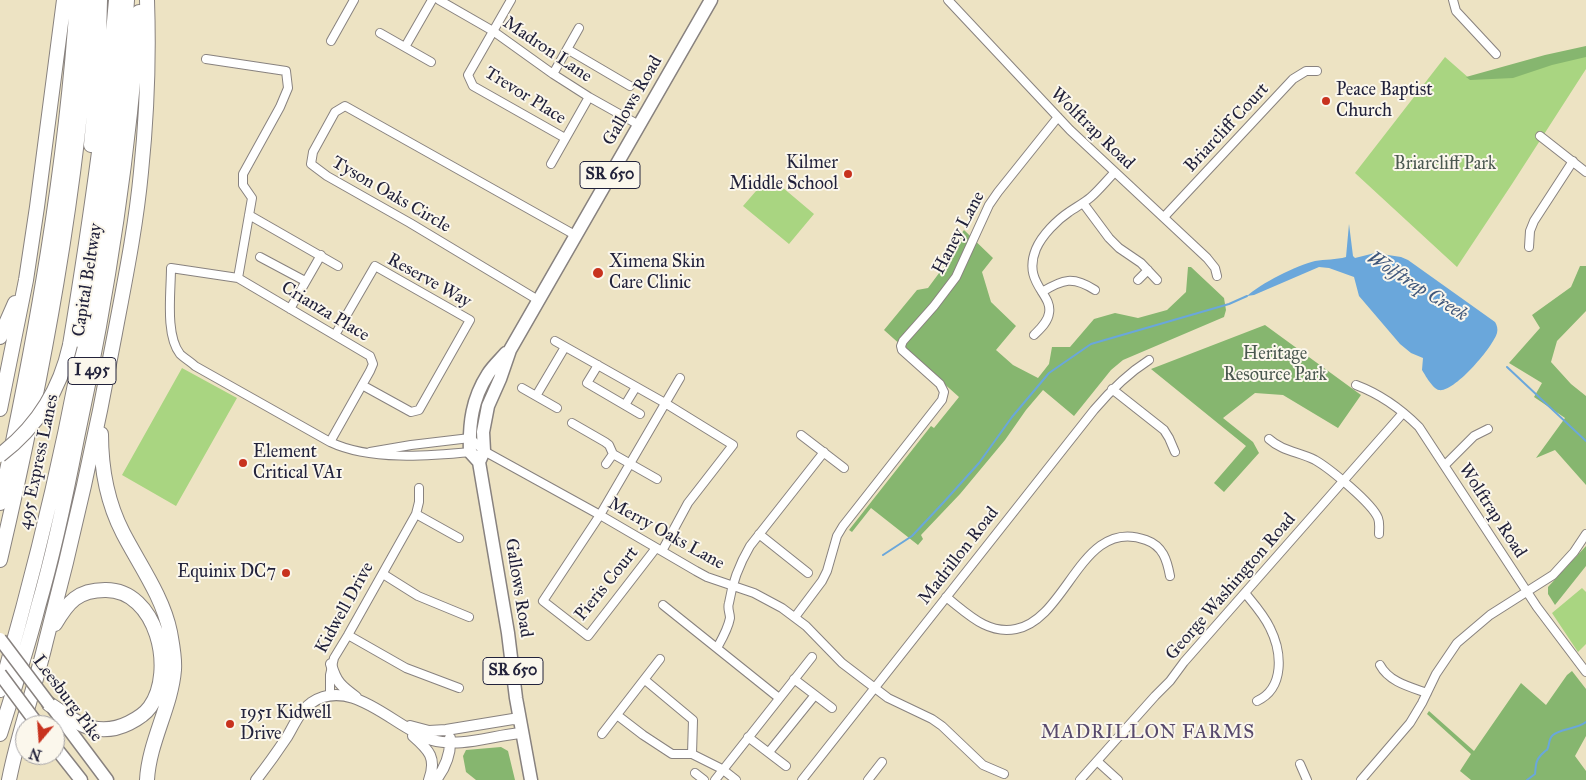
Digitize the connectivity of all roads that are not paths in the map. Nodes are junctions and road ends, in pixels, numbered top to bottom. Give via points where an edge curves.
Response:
1 (64, 0) edge
2 (77, 0) edge
3 (90, 0) edge
4 (100, 0) edge
5 (116, 0) edge
6 (127, 0) edge
7 (140, 0) edge
8 (147, 0) edge
9 (354, 0) edge
10 (432, 0) edge
11 (439, 0) edge
12 (511, 0) edge
13 (711, 0) edge
14 (948, 0) edge
15 (1453, 0) edge
16 (579, 28) dead end
17 (493, 31) junction
18 (380, 32) dead end
19 (330, 41) dead end
20 (405, 47) junction
21 (567, 49) junction
22 (1496, 54) dead end
23 (206, 59) dead end
24 (431, 62) dead end
25 (1318, 71) dead end
26 (553, 74) junction
27 (630, 86) dead end
28 (590, 97) junction
29 (1058, 117) junction
30 (639, 125) junction
31 (1540, 136) dead end
32 (565, 138) junction
33 (1573, 161) junction
34 (551, 164) dead end
35 (1115, 172) junction
36 (1586, 172) edge
37 (1083, 203) junction
38 (249, 215) junction
39 (1164, 218) junction
40 (575, 235) junction
41 (1529, 247) dead end
42 (260, 256) dead end
43 (320, 256) junction
44 (338, 266) dead end
45 (1148, 270) junction
46 (1217, 276) dead end
47 (238, 278) junction
48 (26, 280) junction
49 (1138, 280) dead end
50 (1157, 280) dead end
51 (305, 281) junction
52 (1095, 290) dead end
53 (1042, 292) junction
54 (538, 300) junction
55 (290, 308) junction
56 (335, 335) junction
57 (1034, 335) dead end
58 (0, 337) edge
59 (555, 341) dead end
60 (65, 344) junction
61 (565, 347) junction
62 (510, 350) junction
63 (1149, 360) dead end
64 (598, 365) junction
65 (680, 378) dead end
66 (362, 385) junction
67 (1356, 385) dead end
68 (636, 387) junction
69 (522, 388) dead end
70 (1112, 389) junction
71 (536, 396) junction
72 (665, 403) junction
73 (102, 406) junction
74 (625, 406) junction
75 (557, 408) dead end
76 (0, 409) edge
77 (640, 414) dead end
78 (1403, 414) junction
79 (572, 423) dead end
80 (1488, 429) dead end
81 (801, 435) dead end
82 (470, 438) junction
83 (1269, 439) dead end
84 (330, 442) junction
85 (0, 444) edge
86 (370, 452) junction
87 (824, 452) junction
88 (1175, 452) dead end
89 (612, 454) junction
90 (0, 455) edge
91 (478, 455) junction
92 (606, 464) dead end
93 (630, 464) junction
94 (1445, 465) junction
95 (844, 468) dead end
96 (657, 479) dead end
97 (1343, 482) junction
98 (419, 488) dead end
99 (0, 503) edge
100 (416, 514) junction
101 (600, 515) junction
102 (759, 534) junction
103 (1379, 534) dead end
104 (1586, 534) edge
105 (459, 538) dead end
106 (659, 549) junction
107 (0, 560) edge
108 (808, 573) dead end
109 (383, 574) junction
110 (1170, 576) dead end
111 (734, 585) junction
112 (1526, 591) junction
113 (1245, 593) junction
114 (946, 597) junction
115 (663, 605) dead end
116 (469, 617) dead end
117 (795, 617) junction
118 (348, 636) junction
119 (0, 639) edge
120 (46, 643) junction
121 (717, 648) junction
122 (812, 657) dead end
123 (660, 659) dead end
124 (331, 664) junction
125 (1380, 665) dead end
126 (1586, 672) edge
127 (0, 674) edge
128 (794, 679) junction
129 (645, 680) junction
130 (459, 688) dead end
131 (875, 688) junction
132 (0, 690) edge
133 (1427, 693) junction
134 (815, 695) junction
135 (330, 696) junction
136 (779, 698) junction
137 (360, 700) junction
138 (1258, 701) dead end
139 (50, 704) junction
140 (832, 708) dead end
141 (31, 715) edge
142 (617, 715) junction
143 (520, 720) junction
144 (399, 724) junction
145 (450, 729) junction
146 (522, 733) junction
147 (0, 734) edge
148 (602, 734) dead end
149 (748, 737) junction
150 (451, 742) junction
151 (768, 752) junction
152 (692, 754) junction
153 (65, 759) edge
154 (1097, 761) junction
155 (882, 762) dead end
156 (1300, 764) dead end
157 (786, 766) dead end
158 (722, 769) junction
159 (695, 773) dead end
160 (1004, 774) dead end
161 (8, 780) edge
162 (81, 780) edge
163 (107, 780) edge
164 (147, 780) edge
165 (256, 780) edge
166 (429, 780) edge
167 (436, 780) edge
168 (531, 780) edge
169 (704, 780) edge
170 (714, 780) edge
171 (736, 780) edge
172 (802, 780) edge
173 (868, 780) edge
174 (1080, 780) edge
175 (1118, 780) edge
176 (1307, 780) edge
177 (1361, 780) edge

1 - 48 highway
2 - 99 highway via 74,52 51,230 25,385
3 - 107 highway, 495 Express Lanes / I 495 via 77,142 64,232 35,397
4 - 60 highway via 93,131
5 - 60 highway via 94,193
6 - 132 highway, 495 Express Lanes / I 495 via 119,104 86,330 48,517
7 - 147 highway, Capital Beltway / I 495 via 124,167 96,349 39,606
8 - 73 highway via 148,66 141,172
9 - 19 street
10 - 20 street
11 - 17 street, Madron Lane
12 - 17 street, Trevor Place
13 - 30 main road, Gallows Road / SR 650
14 - 29 street, Wolftrap Road
15 - 22 street via 1456,11
16 - 21 street
17 - 26 street, Madron Lane
17 - 32 street, Trevor Place via 468,75 473,86
18 - 20 street
20 - 24 street
21 - 26 street
21 - 27 street
23 - 38 street via 286,71 288,88 243,174 243,185 252,198
25 - 39 street, Briarcliff Court via 1306,71 1293,79
26 - 28 street, Madron Lane
28 - 30 street, Madron Lane
28 - 32 street
29 - 35 street, Wolftrap Road
29 - 117 street, Haney Lane via 989,205 956,277 903,341 902,350 940,384 944,392 942,400 843,526 822,581
30 - 40 main road, Gallows Road / SR 650
31 - 33 street
32 - 34 street
33 - 36 street
33 - 41 street via 1534,222
35 - 37 street
35 - 39 street, Wolftrap Road
37 - 45 street via 1109,238
37 - 53 street via 1059,219 1036,251 1034,276
38 - 43 street
38 - 47 street
39 - 46 street, Wolftrap Road via 1210,261
40 - 54 main road, Gallows Road / SR 650
40 - 54 street, Tyson Oaks Circle via 345,106 335,112 313,152 311,164
42 - 51 street
43 - 44 street
43 - 51 street
45 - 49 street
45 - 50 street
47 - 55 street, Crianza Place
47 - 84 street, Crianza Place via 171,268 170,323 173,341 180,353 195,366
48 - 58 highway
48 - 76 highway
51 - 55 street
52 - 53 street via 1084,283 1067,280
53 - 57 street via 1049,314
54 - 62 main road, Gallows Road / SR 650
55 - 56 street, Crianza Place
56 - 66 street, Crianza Place via 372,359 373,364
56 - 66 street, Reserve Way via 376,266 470,320 419,410 411,412
59 - 61 street
60 - 85 highway via 41,398 22,424
60 - 90 highway, bridge via 62,375 48,403 28,430
61 - 64 street
61 - 71 street
62 - 82 main road, Gallows Road / SR 650 via 489,373 480,390 472,414
62 - 91 main road, Gallows Road / SR 650 via 490,400
63 - 70 street, Madrillon Road
64 - 68 street
64 - 74 street via 587,383
65 - 72 street
66 - 84 street, Crianza Place
67 - 78 street, Wolftrap Road via 1378,394
68 - 72 street
68 - 74 street
69 - 71 street
70 - 88 street via 1164,430
70 - 114 street, Madrillon Road
71 - 75 street
72 - 93 street
72 - 106 street via 733,445 688,503
73 - 120 highway
73 - 164 highway via 101,449 107,494 122,532 163,610 173,654 170,692
74 - 77 street
78 - 94 street, Wolftrap Road via 1418,427
78 - 97 street, George Washington Road
79 - 89 street via 609,445
80 - 94 street via 1474,436
81 - 87 street
82 - 86 street
82 - 91 main road, Gallows Road / SR 650
83 - 97 street via 1282,448 1315,461
84 - 86 street
86 - 91 street via 393,457
87 - 95 street
87 - 102 street
89 - 92 street
89 - 93 street
91 - 101 street, Merry Oaks Lane
91 - 143 main road, Gallows Road / SR 650
93 - 96 street
93 - 101 street
94 - 112 street, Wolftrap Road
97 - 103 street via 1374,512
97 - 113 street, George Washington Road
98 - 100 street, Kidwell Drive
100 - 105 street
100 - 109 street, Kidwell Drive
101 - 106 street, Merry Oaks Lane
101 - 106 street, Pieris Court via 543,601 588,636
102 - 108 street
102 - 111 street via 744,556
104 - 112 street via 1564,564
106 - 111 street, Merry Oaks Lane via 708,577
109 - 116 street via 418,596
109 - 118 street, Kidwell Drive
110 - 114 street via 1165,556 1158,547 1143,538 1125,537 1108,542 1093,552 1044,614 1018,629 987,626
111 - 117 street, Merry Oaks Lane via 765,598
111 - 121 street via 728,606 728,625
112 - 126 street, Wolftrap Road
112 - 133 street via 1457,643
113 - 138 street via 1268,623 1278,652 1276,684
113 - 154 street, George Washington Road
114 - 131 street, Madrillon Road
115 - 121 street
117 - 131 street, Merry Oaks Lane via 840,661
118 - 124 street, Kidwell Drive
118 - 130 street via 406,668
119 - 139 main road, Leesburg Pike, bridge
120 - 139 highway via 69,603 93,590 110,590 127,594 147,612 158,638 162,667 150,707 134,721 116,729 84,725
120 - 161 highway
121 - 136 street
122 - 128 street
123 - 129 street
124 - 135 street, Kidwell Drive
124 - 137 street via 338,683
125 - 133 street via 1394,680
127 - 141 main road, bridge
128 - 134 street
128 - 136 street
129 - 142 street
129 - 152 street via 693,720
131 - 160 street, Merry Oaks Lane via 899,704 932,719 983,765
131 - 172 street, Madrillon Road
133 - 177 street via 1410,723
134 - 140 street
134 - 151 street
135 - 137 street via 350,696
135 - 165 street via 312,702 306,708
136 - 149 street
137 - 144 street
139 - 163 main road, Leesburg Pike
142 - 148 street
142 - 152 street via 672,754
143 - 145 street
143 - 146 main road, Gallows Road / SR 650
144 - 145 street via 429,731
144 - 150 street via 423,737
144 - 166 street via 431,755
145 - 150 street
146 - 150 street
146 - 168 main road, Gallows Road
149 - 151 street
149 - 158 street
150 - 167 street via 448,757
151 - 157 street
152 - 158 street
153 - 162 main road
154 - 174 street, George Washington Road
154 - 175 street
155 - 173 street
156 - 176 street
158 - 170 street
158 - 171 street
159 - 169 street

